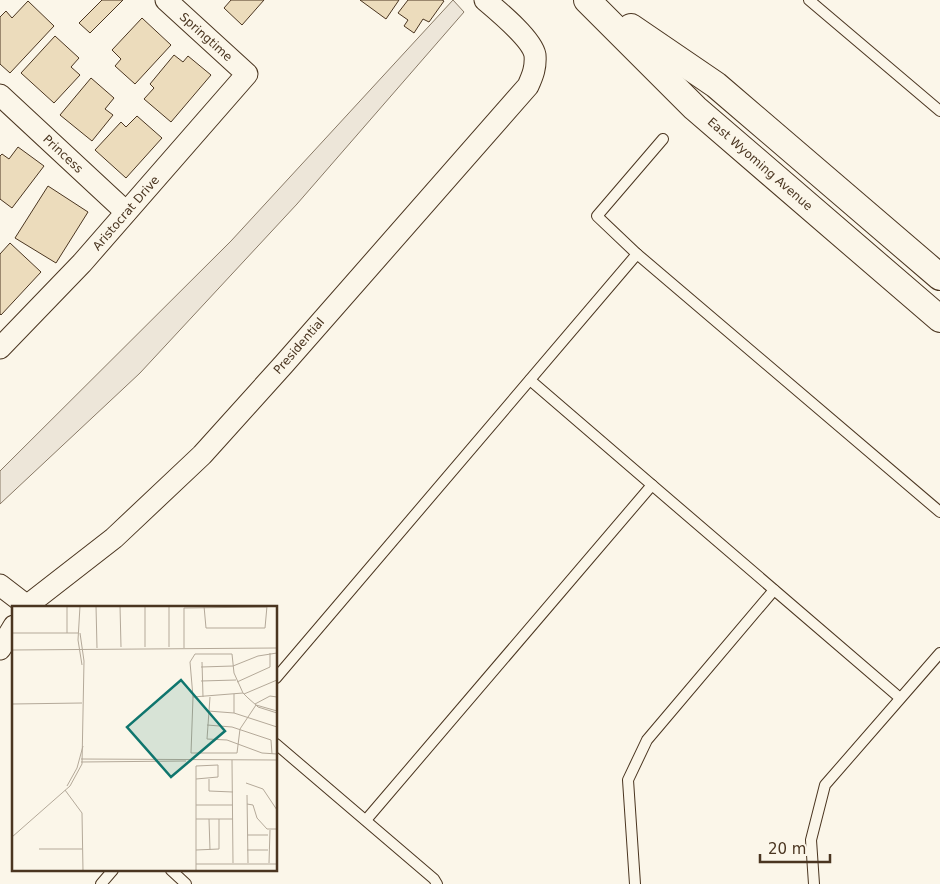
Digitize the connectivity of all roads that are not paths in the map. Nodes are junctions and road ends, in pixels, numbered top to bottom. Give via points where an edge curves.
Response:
1 (166, 0) edge
2 (485, 0) edge
3 (587, 0) edge
4 (591, 0) edge
5 (809, 0) edge
6 (247, 74) joint
7 (0, 95) edge
8 (940, 111) edge
9 (663, 138) dead end
10 (126, 212) junction
11 (638, 254) junction
12 (940, 277) edge
13 (940, 319) edge
14 (1, 346) edge
15 (530, 380) junction
16 (652, 485) junction
17 (940, 512) edge
18 (0, 585) edge
19 (774, 590) junction
20 (25, 606) edge
21 (12, 629) edge
22 (0, 649) edge
23 (940, 653) edge
24 (278, 676) edge
25 (900, 698) junction
26 (278, 746) edge
27 (366, 820) junction
28 (111, 872) edge
29 (172, 872) edge
30 (101, 884) edge
31 (186, 884) edge
32 (437, 884) edge
33 (635, 884) edge
34 (814, 884) edge

1 - 6 street, Springtime
2 - 20 street, Presidential via 523,35 534,53 535,70 528,86 202,455 114,538
3 - 13 street, East Wyoming Avenue via 696,108
4 - 12 street via 716,85
5 - 8 lane
6 - 10 street, Aristocrat Drive
7 - 10 street, Princess
9 - 11 lane via 596,216
10 - 14 street, Aristocrat Drive via 82,263
11 - 15 lane
11 - 17 lane
15 - 16 lane
15 - 24 lane
16 - 19 lane
16 - 27 lane
18 - 20 street
19 - 25 lane
19 - 33 lane via 646,740 628,780
21 - 22 street
23 - 25 lane
25 - 34 lane via 825,785 811,840
26 - 27 lane
27 - 32 lane
28 - 30 lane
29 - 31 lane

